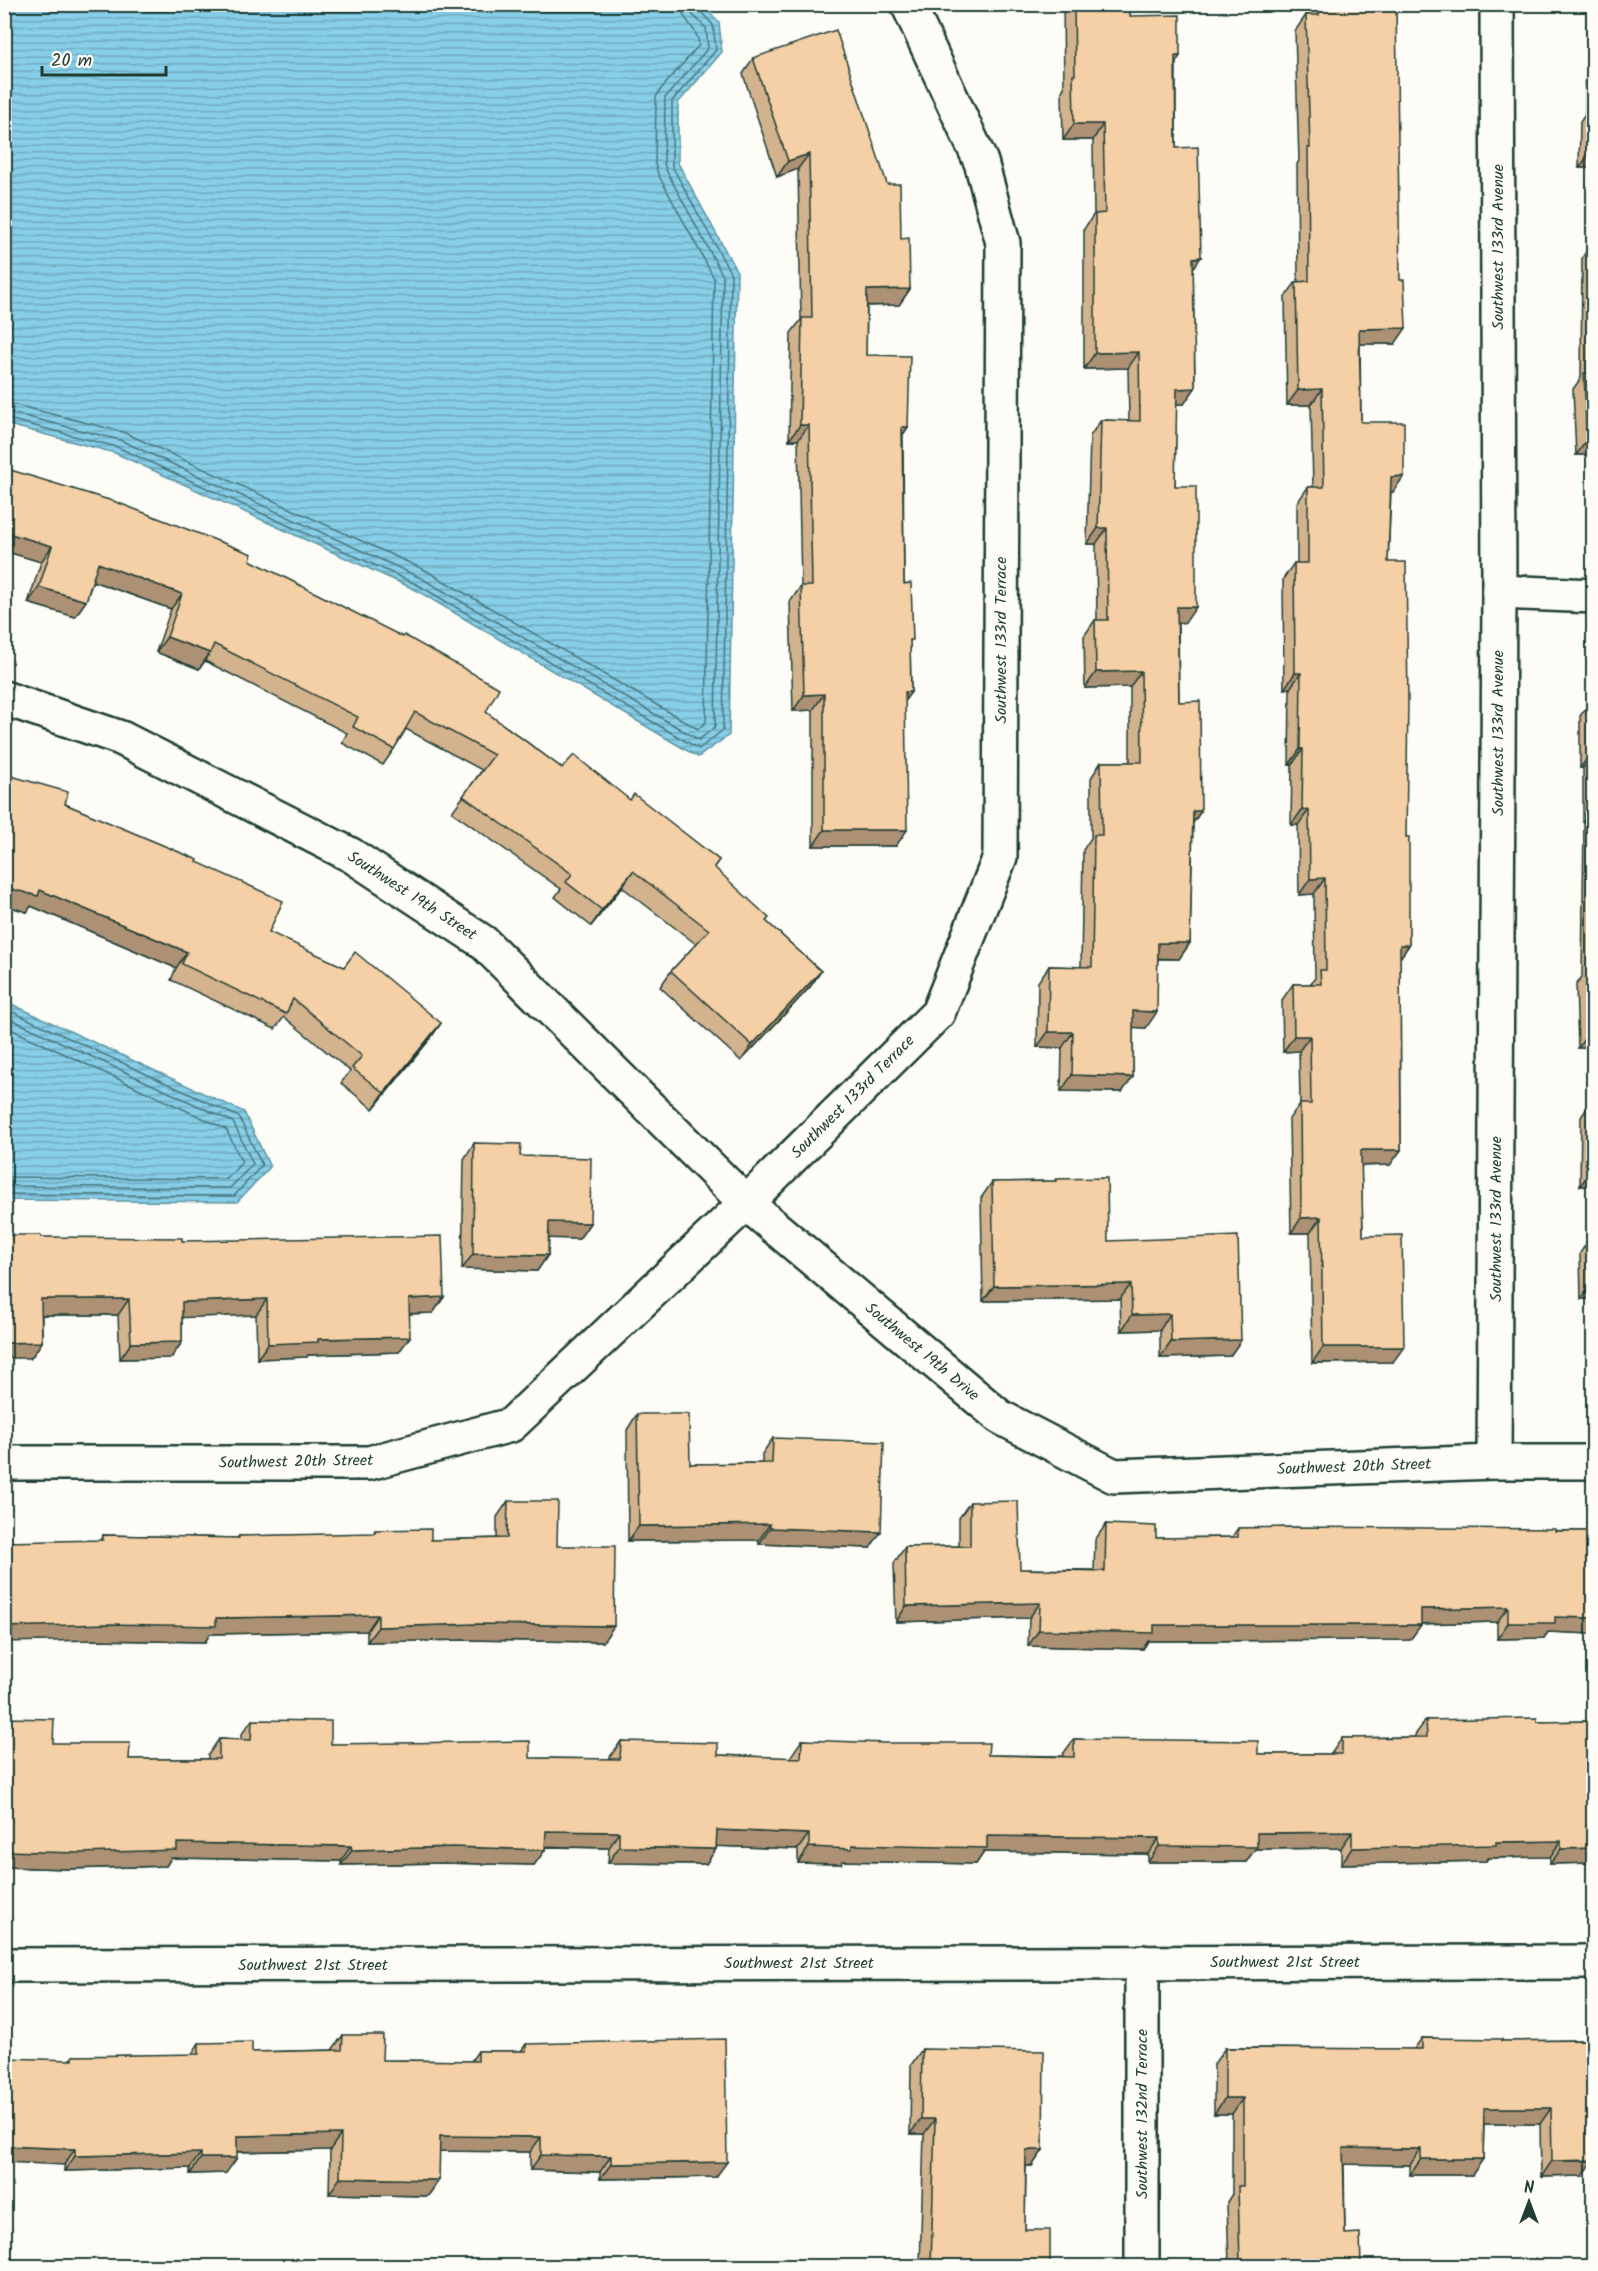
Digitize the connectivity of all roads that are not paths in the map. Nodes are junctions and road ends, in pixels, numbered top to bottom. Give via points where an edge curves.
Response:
1 (908, 4) edge
2 (1497, 4) edge
3 (1499, 592) junction
4 (1593, 596) edge
5 (4, 698) edge
6 (746, 1203) junction
7 (1494, 1462) junction
8 (1593, 1462) edge
9 (4, 1464) edge
10 (1114, 1476) joint
11 (1142, 1962) junction
12 (1593, 1962) edge
13 (4, 1965) edge
14 (1142, 2266) edge

1 - 6 street, Southwest 133rd Terrace via 981,162 1003,243 1000,857 938,1012
2 - 3 street, Southwest 133rd Avenue
3 - 4 street
3 - 7 street, Southwest 133rd Avenue
5 - 6 street, Southwest 19th Street via 121,738 194,775 351,855 483,942
6 - 9 street, Southwest 20th Street via 511,1425 369,1464
6 - 10 street, Southwest 19th Drive via 1000,1417
7 - 8 street, Southwest 20th Street
7 - 10 street, Southwest 20th Street
11 - 12 street, Southwest 21st Street
11 - 13 street, Southwest 21st Street
11 - 14 street, Southwest 132nd Terrace

